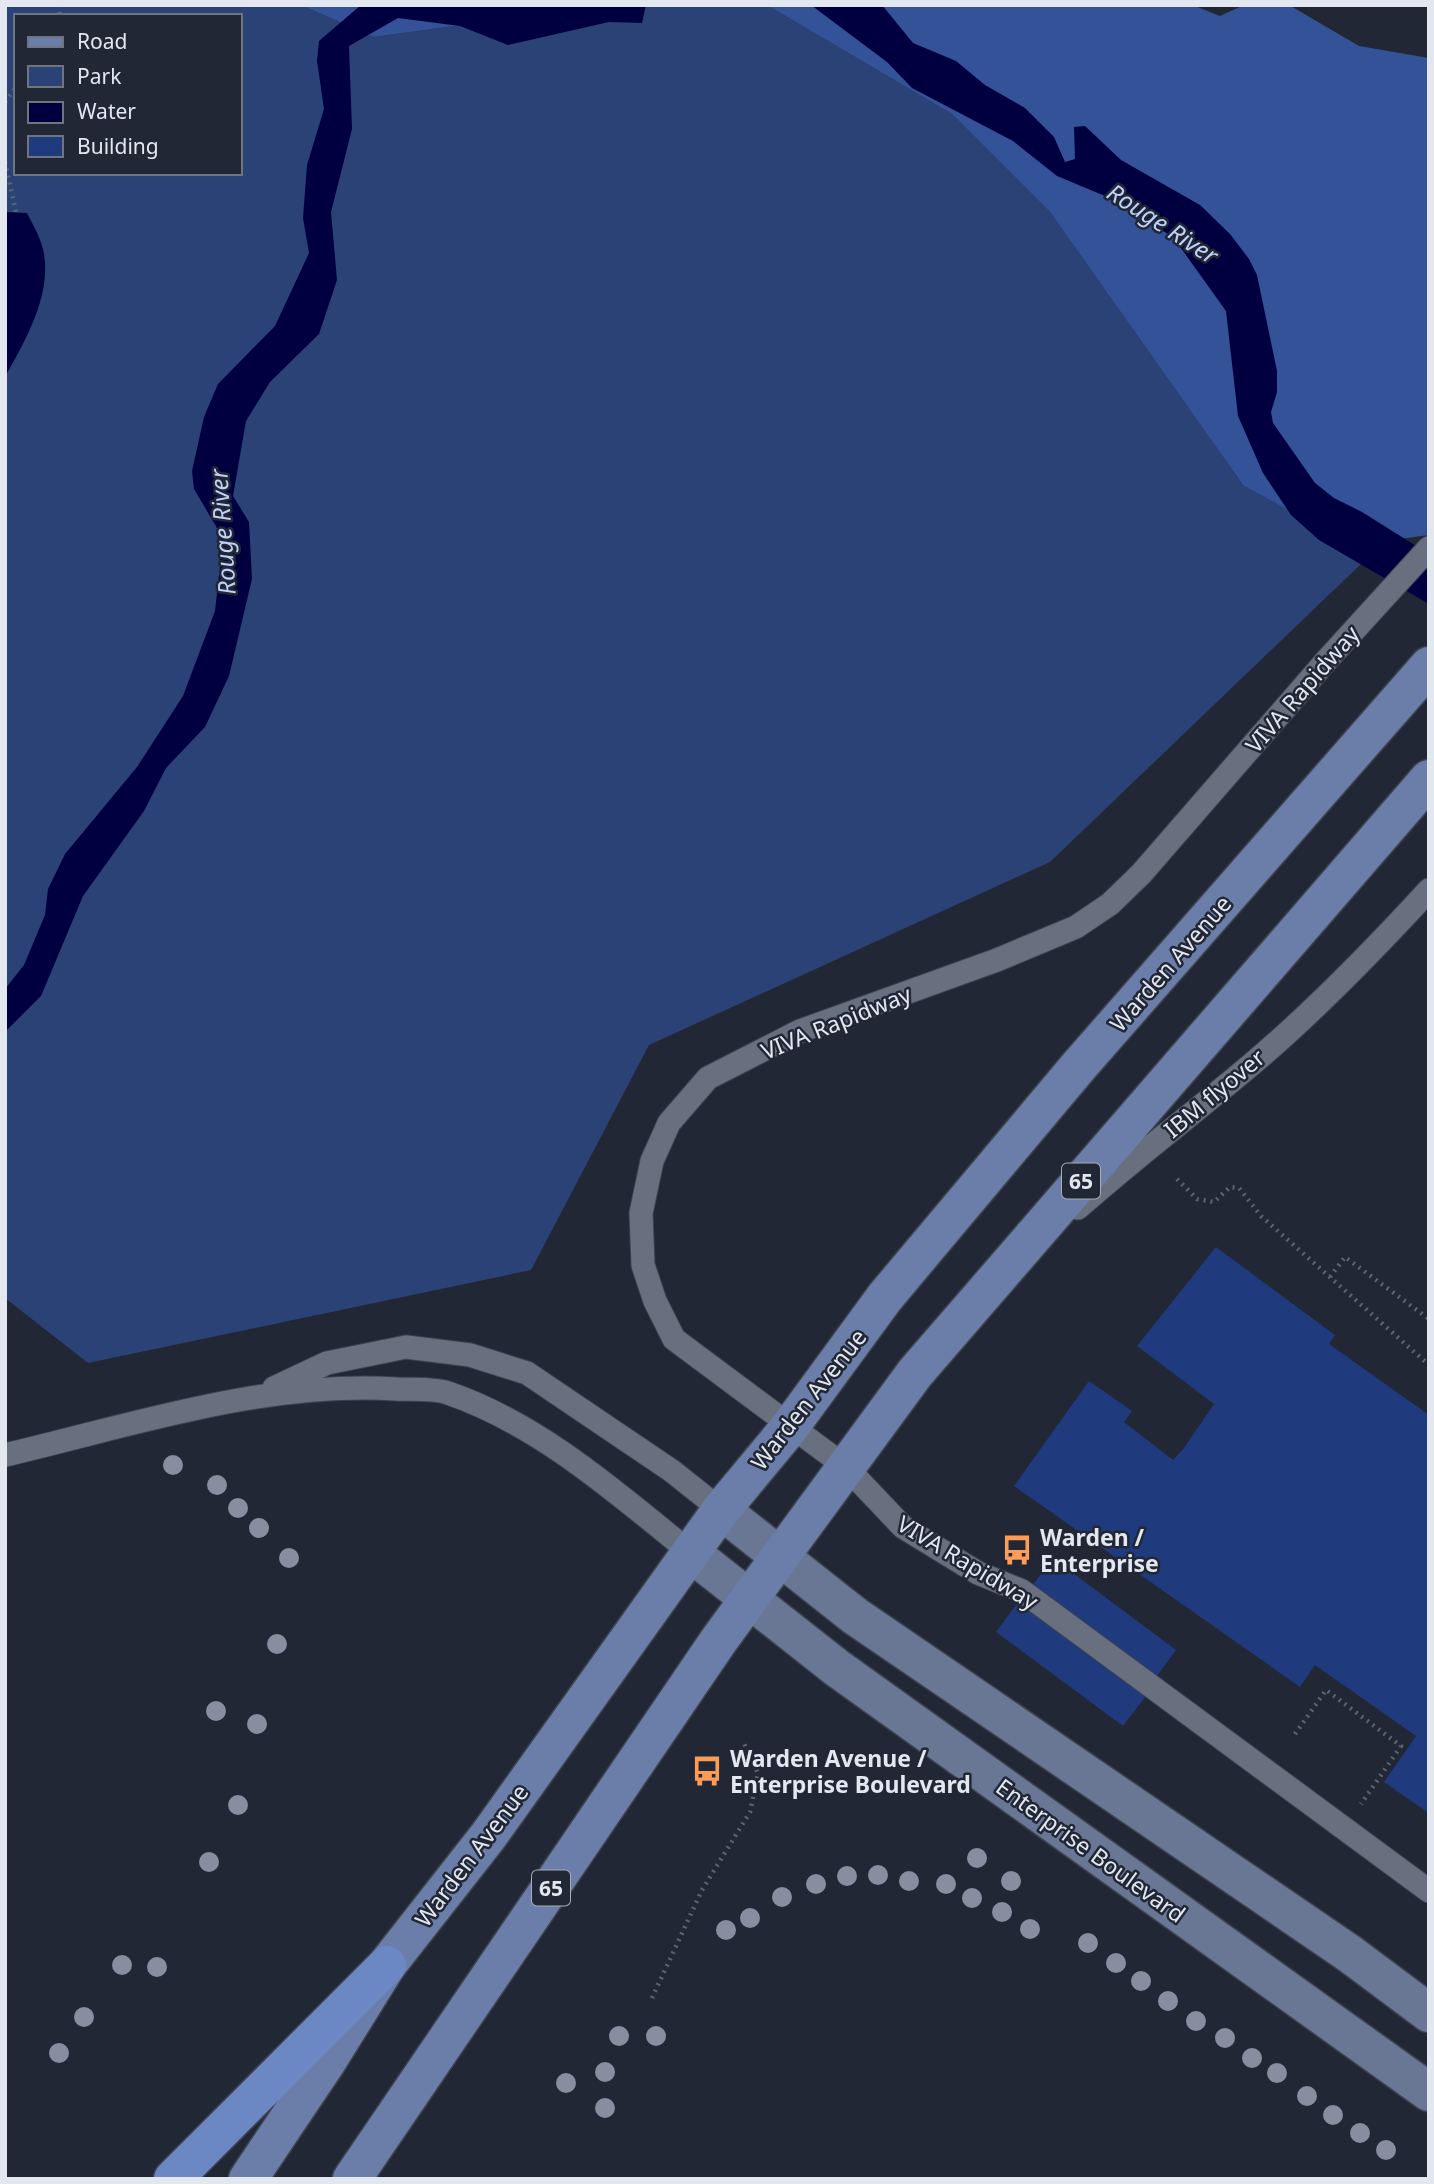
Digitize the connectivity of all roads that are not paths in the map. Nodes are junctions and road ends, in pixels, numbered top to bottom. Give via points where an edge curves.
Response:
1 (1429, 548) edge
2 (1429, 666) edge
3 (1429, 779) edge
4 (1429, 890) edge
5 (989, 1287) junction
6 (262, 1394) junction
7 (789, 1428) junction
8 (5, 1455) edge
9 (846, 1467) junction
10 (721, 1510) junction
11 (691, 1553) junction
12 (781, 1558) junction
13 (752, 1598) junction
14 (1429, 1891) edge
15 (387, 1965) junction
16 (1429, 2013) edge
17 (1429, 2092) edge
18 (173, 2179) edge
19 (248, 2179) edge
20 (352, 2179) edge

1 - 7 lane, VIVA Rapidway via 1110,904 1076,927 997,960 800,1031 708,1078 670,1123 652,1161 641,1213 643,1265 655,1301 674,1339
2 - 7 main road, Warden Avenue via 1078,1067 885,1297
3 - 5 main road, 65
4 - 5 lane, IBM flyover via 1248,1068 1130,1162
5 - 9 main road, 65 via 915,1373
6 - 8 lane
6 - 10 lane via 327,1363 406,1347 470,1355 527,1373
6 - 11 lane via 370,1387 446,1392 528,1430
7 - 9 lane, VIVA Rapidway
7 - 10 main road, Warden Avenue
9 - 12 main road, 65
9 - 14 lane, VIVA Rapidway via 903,1527 978,1573 1022,1591
10 - 11 main road, Warden Avenue
10 - 12 main road
11 - 13 main road, Enterprise Boulevard
11 - 15 main road, Warden Avenue via 489,1835
12 - 13 main road, 65
12 - 16 main road via 855,1616 1350,1954
13 - 17 main road, Enterprise Boulevard via 836,1668
13 - 20 main road, 65
15 - 18 highway
15 - 19 main road, Warden Avenue

